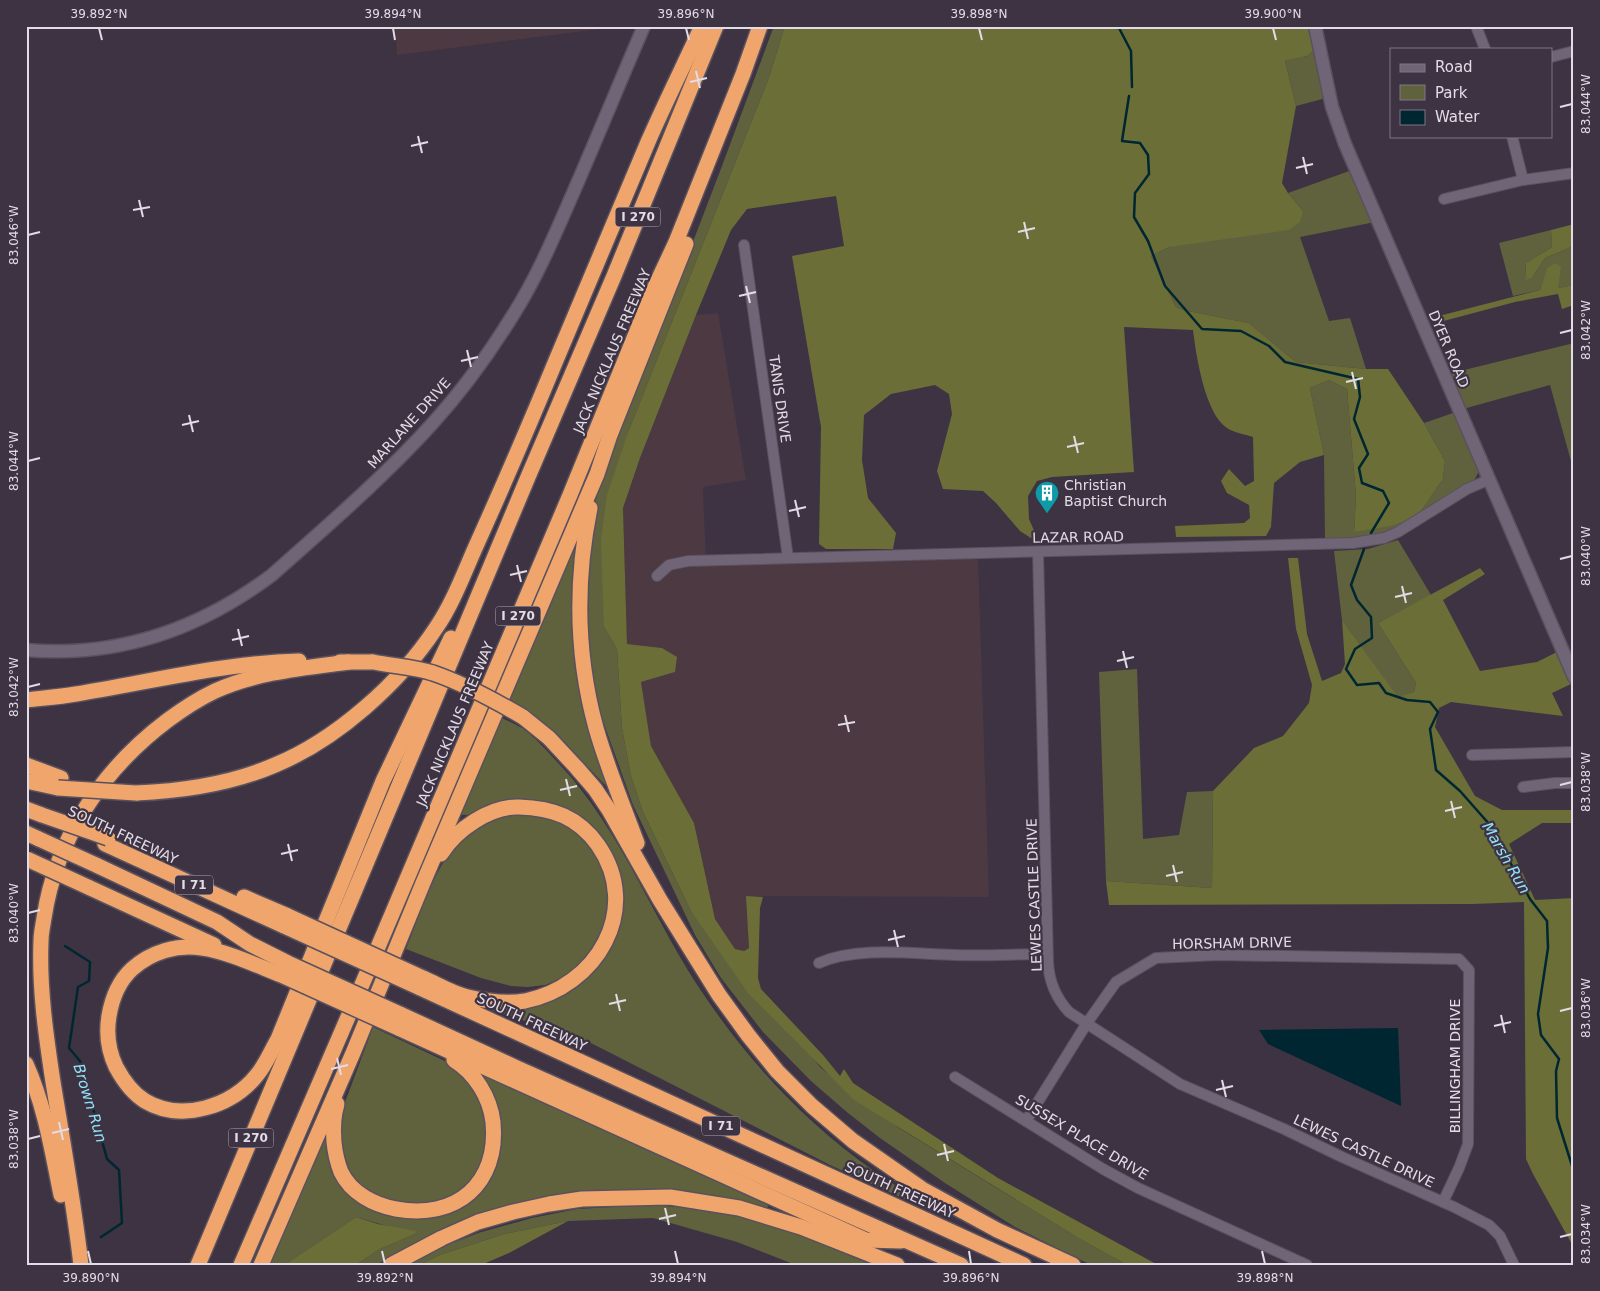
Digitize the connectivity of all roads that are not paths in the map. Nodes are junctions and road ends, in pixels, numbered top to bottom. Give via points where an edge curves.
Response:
1 (644, 26) edge
2 (702, 26) edge
3 (716, 26) edge
4 (760, 26) edge
5 (1315, 26) edge
6 (1476, 26) edge
7 (1485, 48) edge
8 (1574, 51) edge
9 (1552, 56) edge
10 (1512, 138) edge
11 (714, 147) junction
12 (1574, 173) edge
13 (1523, 180) junction
14 (1444, 199) dead end
15 (744, 245) dead end
16 (597, 474) junction
17 (1488, 480) junction
18 (1038, 552) junction
19 (788, 558) junction
20 (657, 576) dead end
21 (469, 619) junction
22 (26, 650) edge
23 (349, 662) junction
24 (1574, 677) edge
25 (26, 700) edge
26 (1574, 752) edge
27 (1472, 755) dead end
28 (26, 765) edge
29 (26, 781) edge
30 (60, 783) junction
31 (1574, 783) edge
32 (1523, 788) dead end
33 (26, 809) edge
34 (30, 847) edge
35 (93, 876) junction
36 (652, 882) junction
37 (424, 883) junction
38 (1047, 954) junction
39 (1460, 959) joint
40 (819, 963) dead end
41 (284, 969) junction
42 (420, 982) junction
43 (399, 1021) junction
44 (1087, 1023) junction
45 (353, 1053) junction
46 (26, 1064) edge
47 (954, 1077) dead end
48 (1026, 1121) junction
49 (1443, 1202) junction
50 (75, 1265) edge
51 (81, 1265) edge
52 (198, 1265) edge
53 (241, 1265) edge
54 (261, 1265) edge
55 (392, 1265) edge
56 (898, 1265) edge
57 (960, 1265) edge
58 (1024, 1265) edge
59 (1073, 1265) edge
60 (1307, 1265) edge
61 (1514, 1265) edge

1 - 22 street, MARLANE DRIVE via 564,214 526,294 476,369 433,424 399,459 272,575 215,612 167,633 125,644 94,650
2 - 30 highway, bridge via 648,142 491,514 446,611 429,639 396,678 340,728 276,765 242,777 206,786 136,793
3 - 21 highway, JACK NICKLAUS FREEWAY / I 270
4 - 11 highway, JACK NICKLAUS FREEWAY / I 270
5 - 17 street, DYER ROAD via 1330,100 1346,144
6 - 7 street
8 - 9 street
10 - 13 street
11 - 16 highway via 687,242
11 - 53 highway, JACK NICKLAUS FREEWAY / I 270 via 570,495
12 - 13 street
13 - 14 street
15 - 19 street, TANIS DRIVE
16 - 36 highway via 579,591 582,654 596,728
16 - 37 highway
17 - 18 street, LAZAR ROAD via 1467,489 1398,532 1369,541
17 - 24 street, DYER ROAD
18 - 19 street, LAZAR ROAD
18 - 38 street, LEWES CASTLE DRIVE
19 - 20 street, LAZAR ROAD via 682,561 669,565
21 - 41 highway via 449,642 387,773 278,1038 257,1076 240,1092 221,1103 192,1110 172,1110 153,1105 139,1097 125,1082 110,1050 107,1026 120,982 137,965 167,950 202,948
21 - 52 highway, JACK NICKLAUS FREEWAY / I 270
23 - 25 highway via 263,662
23 - 36 highway, bridge via 373,662 432,673 493,699 523,717 549,738 595,789
23 - 51 highway via 256,676 215,691 186,707 151,733 120,763 96,792 60,858 48,896 41,940 42,994
26 - 27 street
28 - 30 highway
29 - 30 highway
31 - 32 street
33 - 42 highway, SOUTH FREEWAY / I 71, bridge via 107,841
34 - 35 highway, I 71, bridge
34 - 35 highway, bridge
35 - 41 highway
35 - 41 highway, I 71 via 217,922
36 - 59 highway via 719,995 777,1071 812,1106 853,1141 922,1189 997,1230
37 - 42 highway via 443,850 478,819 498,810 539,808 580,825 590,835 604,855 614,881 615,907 604,945 594,960 562,986 542,996 523,1001 500,1001 466,997
37 - 45 highway
38 - 40 street via 865,952 832,957
38 - 44 street, LEWES CASTLE DRIVE via 1048,973 1056,996 1070,1012
39 - 44 street, HORSHAM DRIVE via 1218,955 1156,958 1116,982
39 - 49 street, BILLINGHAM DRIVE via 1469,970 1468,1144
41 - 43 highway, I 71, bridge
42 - 58 highway, SOUTH FREEWAY / I 71
43 - 45 highway via 457,1062 474,1077 486,1096 492,1112 493,1150 488,1168 468,1194 432,1211 410,1211 367,1199 353,1188 342,1173 335,1153 333,1131 336,1108
43 - 57 highway, I 71 via 516,1068
44 - 48 street, HORSHAM DRIVE
44 - 49 street, LEWES CASTLE DRIVE via 1180,1084
45 - 54 highway
46 - 50 highway via 34,1080 50,1140
47 - 48 street, SUSSEX PLACE DRIVE
48 - 60 street, SUSSEX PLACE DRIVE via 1138,1188
49 - 61 street, LEWES CASTLE DRIVE via 1489,1225 1500,1236
55 - 56 highway via 478,1222 513,1212 582,1199 670,1197 739,1208 801,1227

